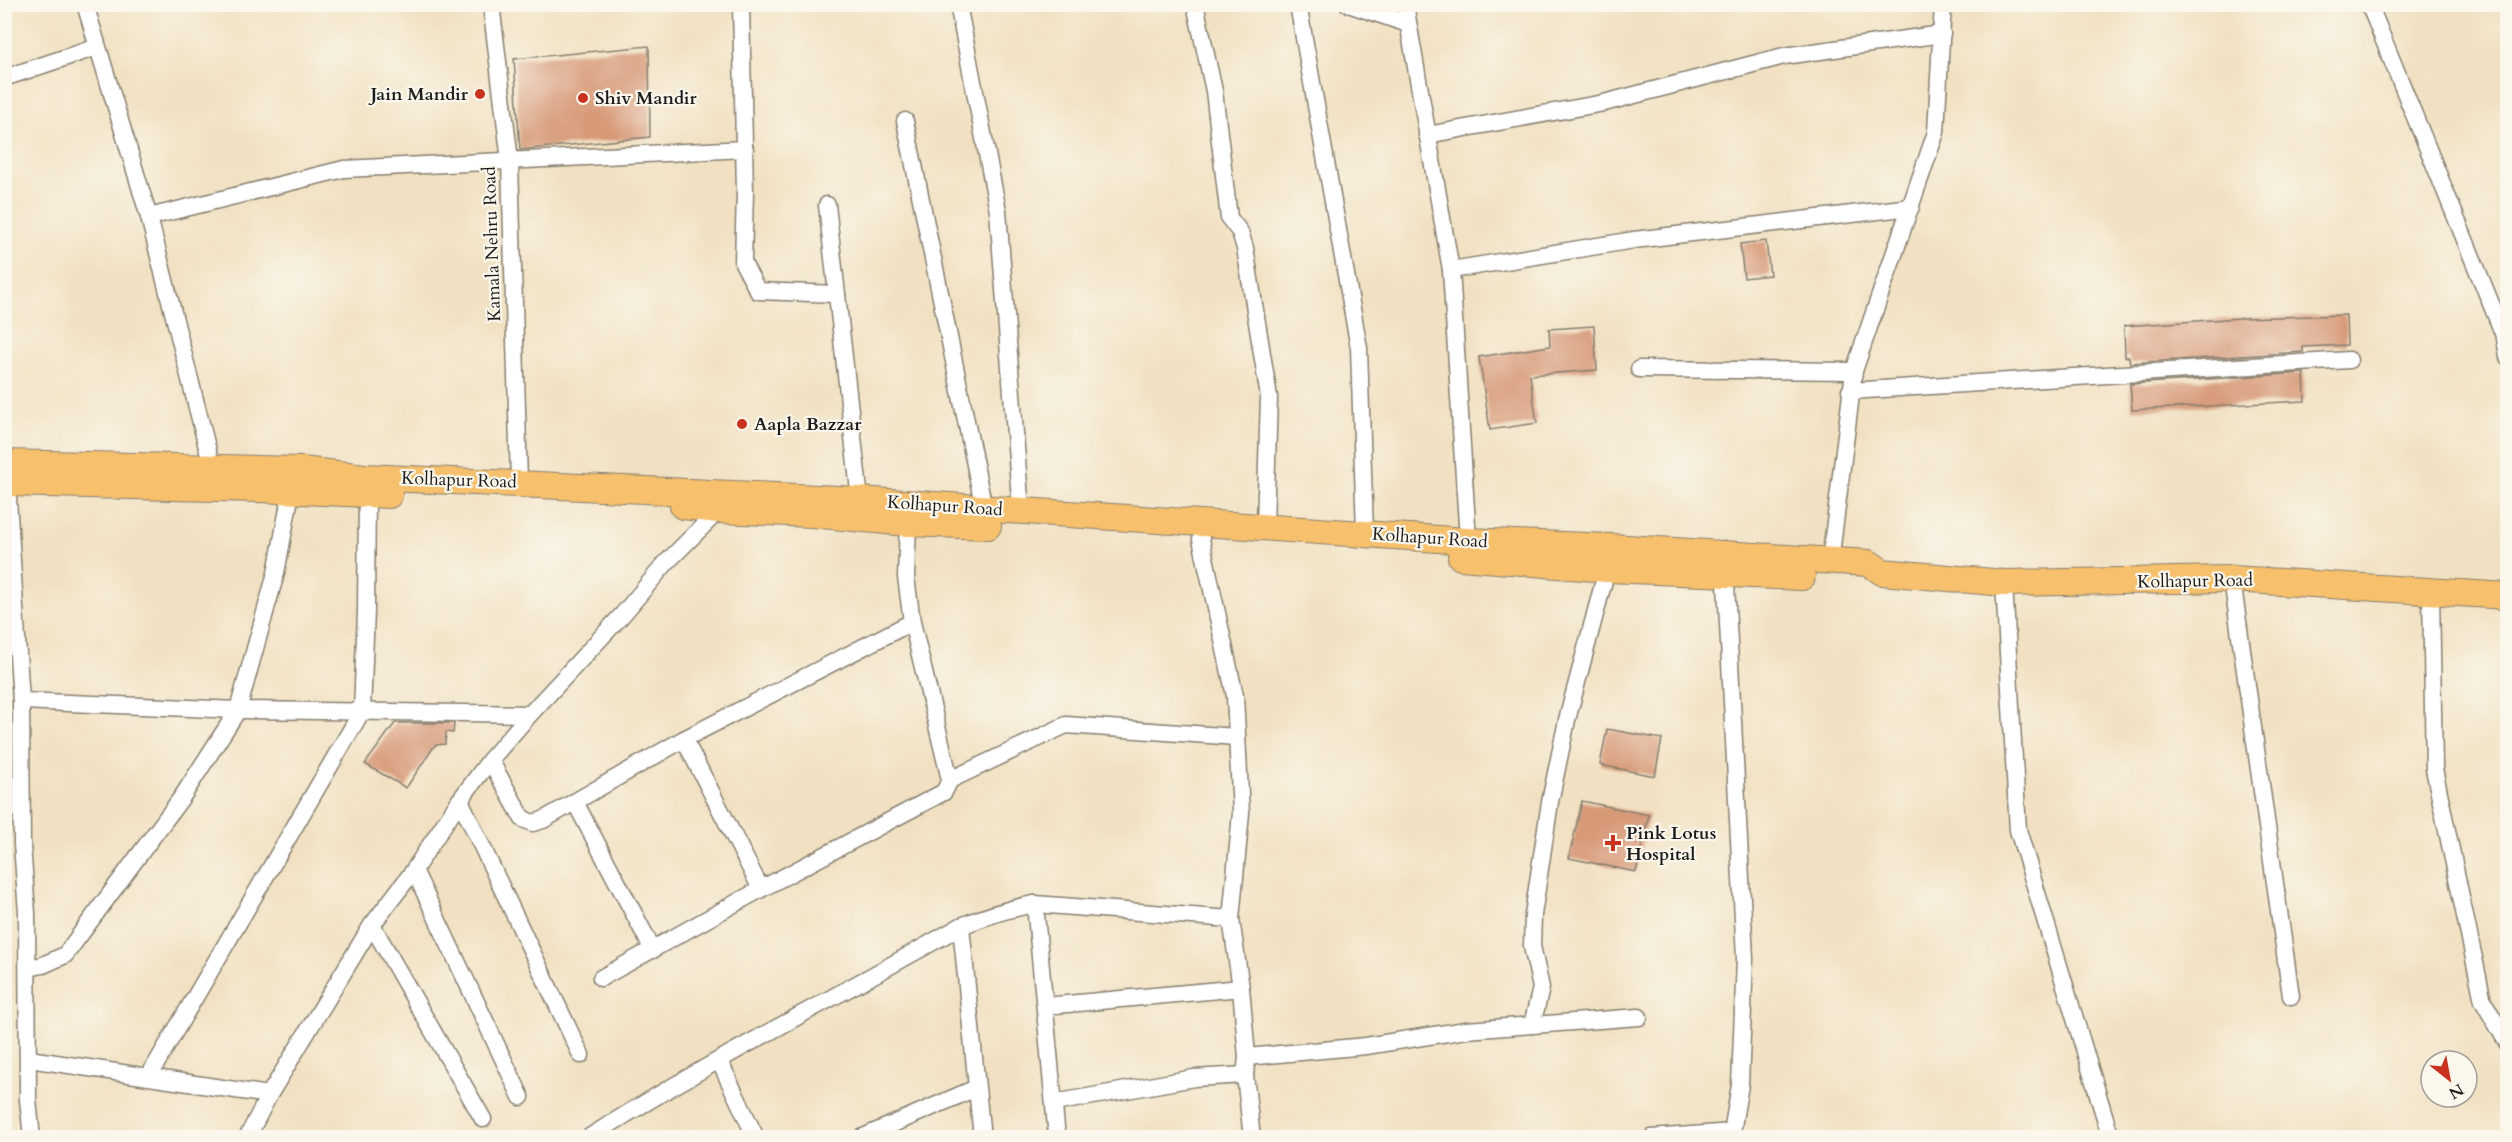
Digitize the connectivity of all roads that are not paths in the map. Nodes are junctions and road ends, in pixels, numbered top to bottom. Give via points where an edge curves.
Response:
1 (85, 4) edge
2 (491, 4) edge
3 (741, 4) edge
4 (958, 4) edge
5 (1195, 4) edge
6 (1298, 4) edge
7 (1348, 4) edge
8 (1405, 4) edge
9 (1943, 4) edge
10 (2369, 4) edge
11 (1408, 24) junction
12 (1942, 34) junction
13 (97, 46) junction
14 (4, 78) edge
15 (905, 121) dead end
16 (1427, 135) junction
17 (745, 149) junction
18 (510, 161) junction
19 (827, 206) dead end
20 (1911, 207) junction
21 (149, 217) junction
22 (1451, 270) junction
23 (837, 294) junction
24 (2508, 357) edge
25 (2349, 360) dead end
26 (1639, 369) dead end
27 (1854, 371) junction
28 (1850, 391) junction
29 (212, 468) junction
30 (5, 476) edge
31 (519, 483) junction
32 (291, 492) junction
33 (367, 494) junction
34 (860, 500) junction
35 (984, 509) junction
36 (719, 510) junction
37 (1021, 512) junction
38 (906, 513) junction
39 (1265, 526) junction
40 (1365, 533) junction
41 (1201, 539) junction
42 (1468, 541) junction
43 (1830, 562) junction
44 (1725, 564) junction
45 (1607, 569) junction
46 (1882, 572) junction
47 (2232, 579) junction
48 (2004, 583) junction
49 (2431, 591) junction
50 (2508, 596) edge
51 (912, 622) junction
52 (21, 701) junction
53 (238, 710) junction
54 (362, 711) junction
55 (530, 714) junction
56 (1237, 737) junction
57 (684, 739) junction
58 (490, 760) junction
59 (950, 780) junction
60 (460, 800) junction
61 (575, 802) junction
62 (414, 870) junction
63 (761, 890) junction
64 (1035, 904) junction
65 (1231, 919) junction
66 (372, 925) junction
67 (961, 926) junction
68 (653, 950) junction
69 (28, 968) junction
70 (601, 978) dead end
71 (1241, 988) junction
72 (2291, 996) dead end
73 (1045, 1006) junction
74 (1639, 1017) dead end
75 (1532, 1025) junction
76 (2508, 1044) edge
77 (581, 1055) dead end
78 (1247, 1057) junction
79 (28, 1059) junction
80 (719, 1060) junction
81 (1245, 1075) junction
82 (149, 1076) junction
83 (976, 1088) junction
84 (269, 1095) junction
85 (521, 1097) dead end
86 (1054, 1103) junction
87 (483, 1119) dead end
88 (611, 1131) edge
89 (1732, 1135) edge
90 (32, 1137) edge
91 (247, 1137) edge
92 (588, 1137) edge
93 (756, 1137) edge
94 (861, 1137) edge
95 (982, 1137) edge
96 (1057, 1137) edge
97 (1252, 1137) edge
98 (1652, 1137) edge
99 (2111, 1137) edge

1 - 13 street
2 - 18 street, Kamala Nehru Road
3 - 17 street
4 - 37 street via 998,211
5 - 39 street via 1214,91 1229,218 1240,232 1245,248 1269,398
6 - 40 street via 1359,348
7 - 11 street
8 - 11 street
9 - 12 street
10 - 24 street via 2505,338
11 - 16 street
12 - 16 street via 1784,56 1604,103
12 - 20 street via 1936,132
13 - 14 street
13 - 21 street
15 - 35 street
16 - 22 street
17 - 18 street
17 - 23 street via 743,263 758,291
18 - 21 street via 344,169
18 - 31 street, Kamala Nehru Road
19 - 23 street
20 - 22 street via 1634,240
20 - 27 street
21 - 29 street
22 - 42 street
23 - 34 street
25 - 28 street
26 - 27 street
27 - 28 street
28 - 43 street
29 - 30 main road, Kolhapur Road
29 - 31 main road, Kolhapur Road
30 - 32 main road, Kolhapur Road
30 - 52 street
31 - 34 main road, Kolhapur Road
32 - 33 main road, Kolhapur Road
32 - 53 street via 276,573
33 - 36 main road, Kolhapur Road via 677,505
33 - 54 street
34 - 38 main road, Kolhapur Road
35 - 37 main road, Kolhapur Road
35 - 38 main road, Kolhapur Road
36 - 38 main road, Kolhapur Road
36 - 55 street
37 - 39 main road, Kolhapur Road
38 - 41 main road, Kolhapur Road via 979,525
38 - 51 street via 906,577
39 - 40 main road, Kolhapur Road
40 - 42 main road, Kolhapur Road
41 - 45 main road, Kolhapur Road
41 - 56 street via 1235,696
42 - 44 main road, Kolhapur Road via 1611,547
43 - 44 main road, Kolhapur Road
43 - 46 main road, Kolhapur Road via 1869,563
44 - 45 main road, Kolhapur Road
44 - 46 main road, Kolhapur Road via 1865,580
44 - 89 street via 1745,958 1740,1085
45 - 75 street via 1550,802 1533,915 1532,946 1541,988
46 - 48 main road, Kolhapur Road
47 - 48 main road, Kolhapur Road
47 - 49 main road, Kolhapur Road
47 - 72 street
48 - 99 street via 2018,830
49 - 50 main road, Kolhapur Road
49 - 76 street via 2434,769 2483,1000
51 - 57 street
51 - 59 street
52 - 53 street
52 - 69 street
53 - 54 street
53 - 69 street via 182,797 65,955 43,966
54 - 55 street
54 - 82 street
55 - 58 street
56 - 59 street via 1066,725
56 - 65 street via 1240,813
57 - 61 street
57 - 63 street
58 - 60 street
58 - 61 street via 523,819 533,823 543,820
59 - 63 street via 944,792
60 - 62 street
60 - 77 street
61 - 68 street
62 - 66 street
62 - 85 street
63 - 68 street
64 - 65 street
64 - 67 street via 1010,908
64 - 73 street
65 - 71 street
66 - 84 street
66 - 87 street
67 - 80 street
67 - 83 street
68 - 70 street
69 - 79 street
71 - 73 street
71 - 78 street
73 - 86 street
74 - 75 street
75 - 78 street
78 - 81 street
79 - 82 street
79 - 90 street
80 - 88 street
80 - 93 street
81 - 86 street via 1194,1078
81 - 97 street
82 - 84 street
83 - 94 street
83 - 95 street
84 - 91 street
86 - 96 street
88 - 92 street
89 - 98 street

